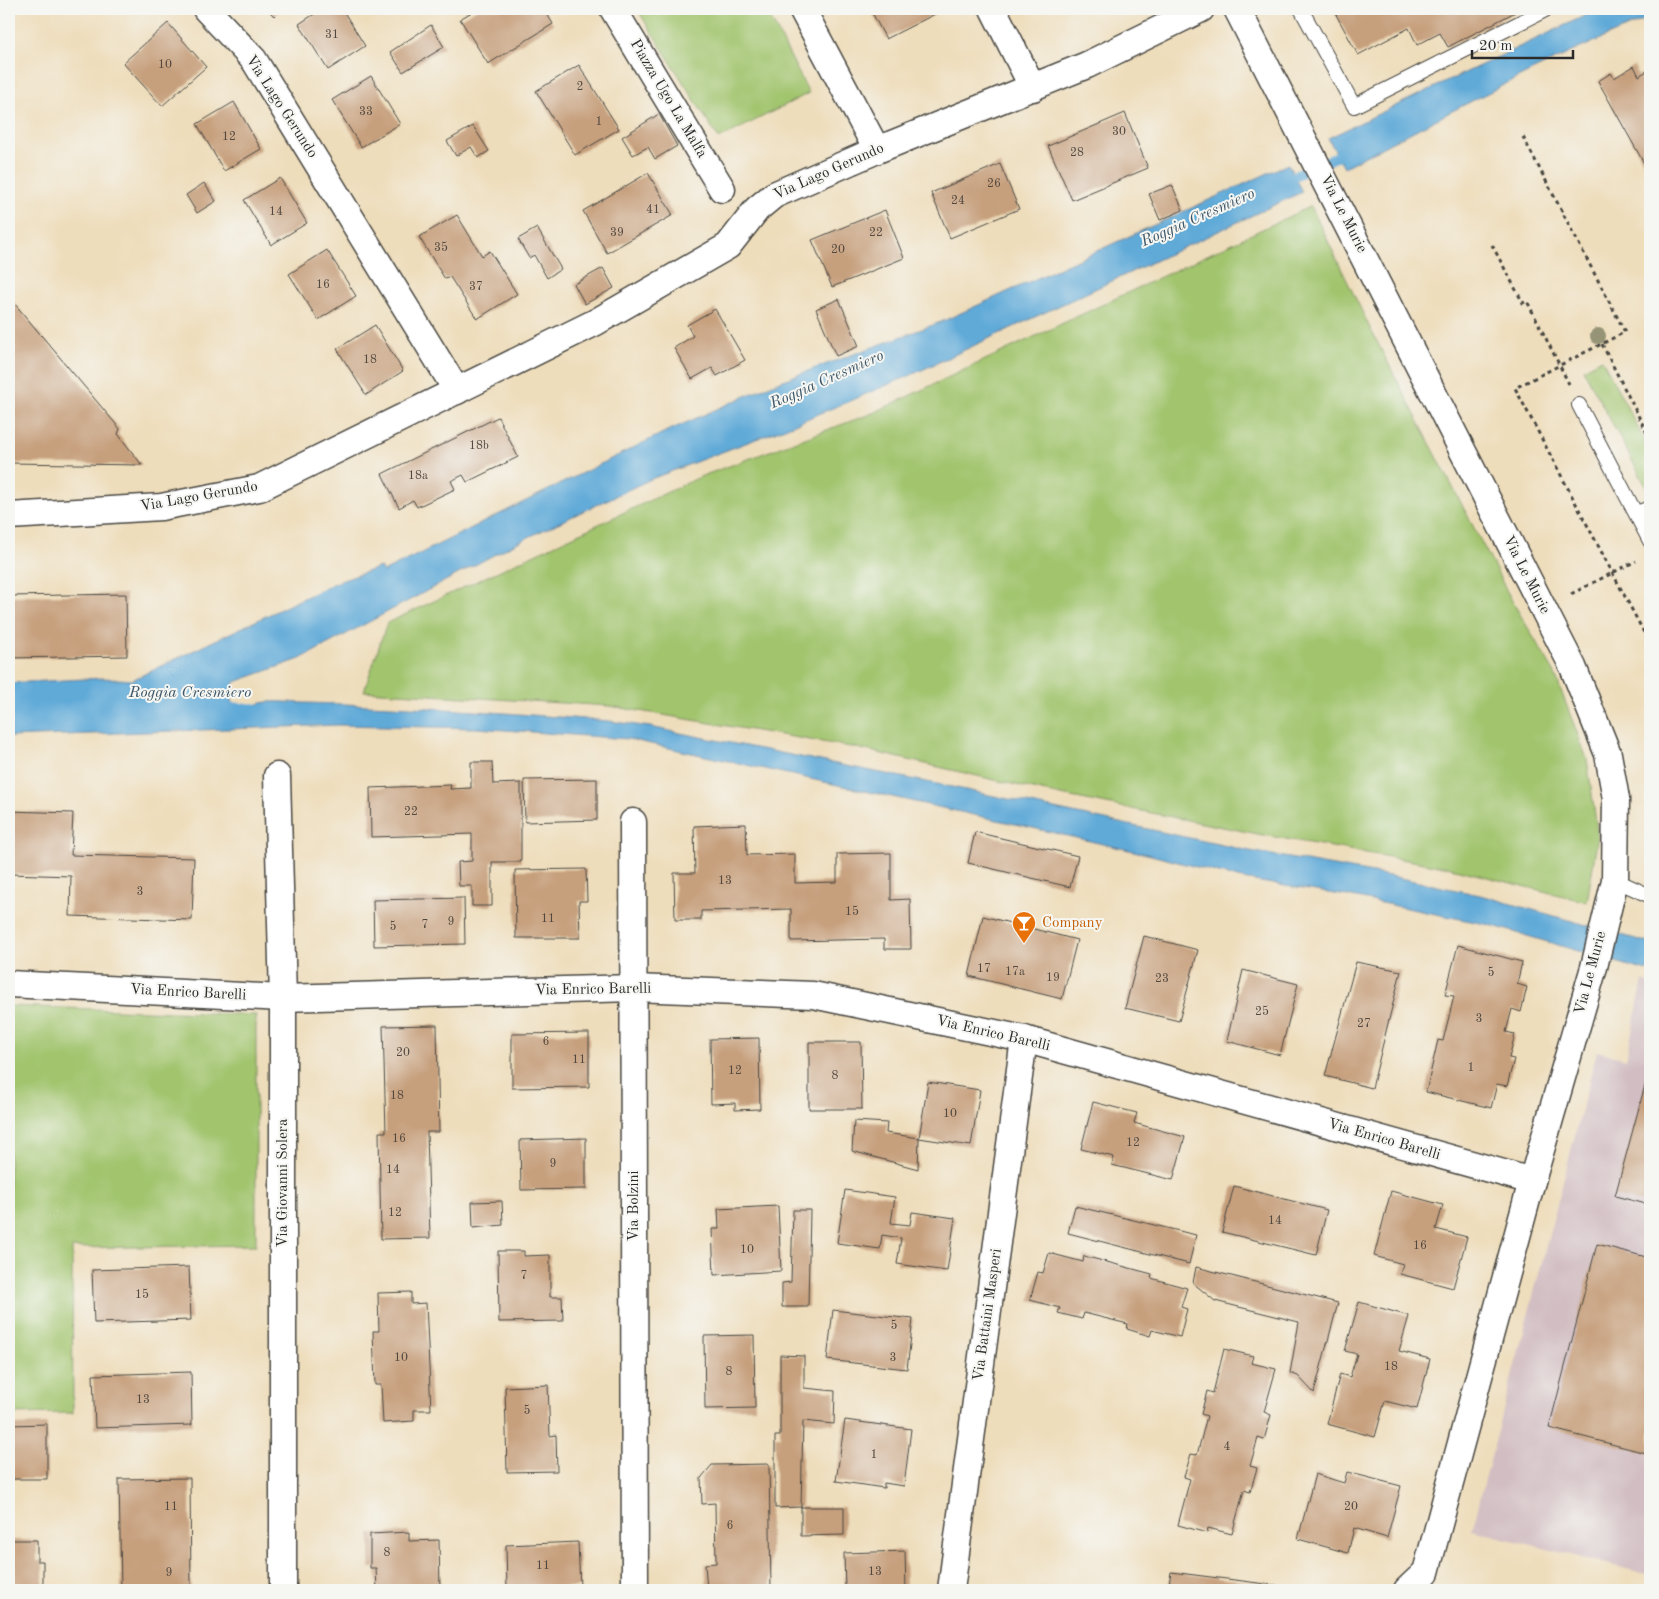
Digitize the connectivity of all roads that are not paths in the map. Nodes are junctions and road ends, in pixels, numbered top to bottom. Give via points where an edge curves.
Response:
1 (206, 9) edge
2 (614, 9) edge
3 (802, 9) edge
4 (993, 9) edge
5 (1237, 9) edge
6 (1301, 9) edge
7 (1547, 9) edge
8 (1190, 11) edge
9 (1033, 88) junction
10 (877, 150) junction
11 (722, 189) dead end
12 (457, 391) junction
13 (1579, 405) road end
14 (1650, 508) edge
15 (1636, 514) junction
16 (9, 516) edge
17 (1650, 541) edge
18 (277, 776) dead end
19 (633, 822) dead end
20 (1615, 880) junction
21 (1650, 896) edge
22 (9, 984) edge
23 (634, 988) junction
24 (283, 998) junction
25 (1024, 1040) junction
26 (1532, 1181) junction
27 (283, 1590) edge
28 (635, 1590) edge
29 (952, 1590) edge
30 (1407, 1590) edge

1 - 12 street, Via Lago Gerundo via 254,60
2 - 11 street, Piazza Ugo La Malfa
3 - 10 street
4 - 9 street
5 - 20 street, Via Le Murie via 1573,667 1608,754 1616,799
6 - 7 lane via 1354,106
8 - 9 street, Via Lago Gerundo via 1088,65
9 - 10 street, Via Lago Gerundo
10 - 12 street, Via Lago Gerundo via 774,195 757,209 728,246 596,322
12 - 16 street, Via Lago Gerundo via 259,488 161,507
13 - 15 lane
14 - 15 lane
15 - 17 lane
18 - 24 street, Via Giovanni Solera
19 - 23 street, Via Bolzini
20 - 21 lane
20 - 26 street, Via Le Murie via 1594,967
22 - 24 street, Via Enrico Barelli
23 - 24 street, Via Enrico Barelli
23 - 25 street, Via Enrico Barelli via 813,995
23 - 28 street, Via Bolzini
24 - 27 street, Via Giovanni Solera
25 - 26 street, Via Enrico Barelli
25 - 29 street, Via Battaini Masperi
26 - 30 street via 1426,1572

